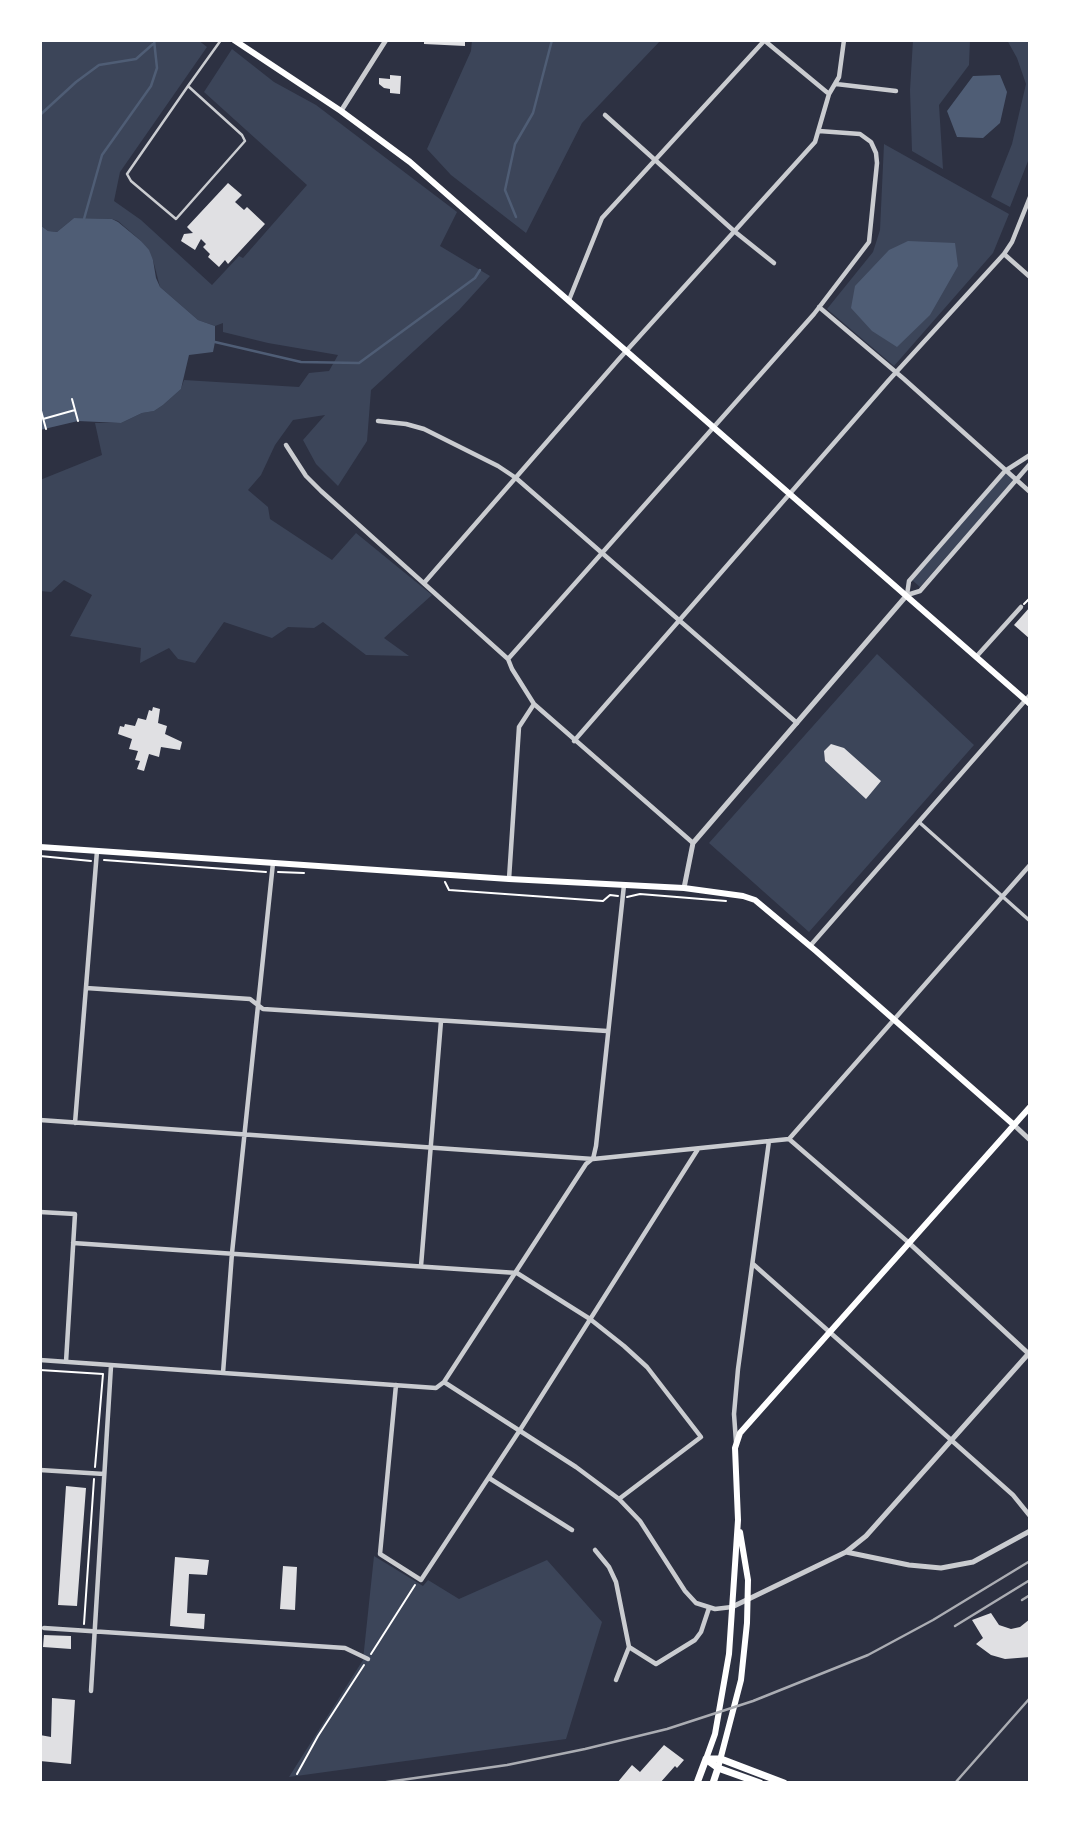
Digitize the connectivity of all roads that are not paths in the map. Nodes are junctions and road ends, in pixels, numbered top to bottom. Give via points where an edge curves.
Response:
1 (221, 40) edge
2 (234, 40) edge
3 (386, 40) edge
4 (764, 40) edge
5 (844, 40) edge
6 (836, 84) junction
7 (188, 86) junction
8 (896, 91) dead end
9 (829, 94) junction
10 (341, 111) junction
11 (605, 115) dead end
12 (819, 131) junction
13 (656, 160) junction
14 (1030, 197) edge
15 (734, 231) junction
16 (1004, 254) junction
17 (774, 263) dead end
18 (1030, 277) edge
19 (569, 300) junction
20 (819, 307) junction
21 (626, 351) junction
22 (896, 373) junction
23 (378, 421) dead end
24 (715, 428) junction
25 (286, 445) dead end
26 (1030, 455) edge
27 (1030, 464) edge
28 (1005, 471) junction
29 (516, 478) junction
30 (1016, 480) junction
31 (1030, 492) edge
32 (789, 494) junction
33 (602, 552) junction
34 (424, 583) junction
35 (907, 595) junction
36 (1021, 607) dead end
37 (679, 619) junction
38 (976, 657) junction
39 (509, 659) junction
40 (1028, 700) edge
41 (534, 704) junction
42 (797, 723) junction
43 (574, 741) junction
44 (919, 822) junction
45 (693, 843) junction
46 (40, 847) edge
47 (97, 850) junction
48 (272, 863) junction
49 (1030, 865) edge
50 (509, 879) junction
51 (624, 885) junction
52 (684, 888) junction
53 (1002, 897) junction
54 (1030, 921) edge
55 (810, 946) junction
56 (86, 988) junction
57 (258, 1005) junction
58 (895, 1019) junction
59 (441, 1020) junction
60 (607, 1031) junction
61 (1030, 1107) edge
62 (40, 1120) edge
63 (75, 1123) junction
64 (1014, 1125) junction
65 (244, 1134) junction
66 (789, 1139) junction
67 (1030, 1140) edge
68 (769, 1141) junction
69 (430, 1147) junction
70 (699, 1148) junction
71 (593, 1159) junction
72 (40, 1212) edge
73 (908, 1242) junction
74 (73, 1243) junction
75 (232, 1253) junction
76 (753, 1264) junction
77 (421, 1266) junction
78 (517, 1273) junction
79 (590, 1319) junction
80 (829, 1332) junction
81 (1029, 1354) edge
82 (40, 1360) edge
83 (66, 1362) junction
84 (111, 1366) junction
85 (223, 1373) junction
86 (444, 1382) junction
87 (396, 1385) junction
88 (520, 1430) junction
89 (950, 1441) junction
90 (736, 1442) junction
91 (40, 1470) edge
92 (104, 1474) junction
93 (489, 1478) junction
94 (619, 1499) junction
95 (1030, 1516) edge
96 (738, 1520) junction
97 (572, 1530) dead end
98 (1030, 1531) edge
99 (595, 1550) dead end
100 (846, 1552) junction
101 (748, 1599) junction
102 (732, 1607) junction
103 (709, 1608) junction
104 (44, 1628) dead end
105 (94, 1631) junction
106 (629, 1647) junction
107 (368, 1658) road end
108 (615, 1679) dead end
109 (91, 1691) dead end
110 (706, 1759) junction
111 (721, 1759) junction
112 (719, 1768) junction
113 (697, 1783) edge
114 (713, 1783) edge
115 (760, 1783) edge
116 (784, 1783) edge

1 - 7 lane
2 - 10 main road
3 - 10 street
4 - 9 street
4 - 13 street
5 - 6 street
6 - 8 street
6 - 9 street
7 - 7 lane via 127,174 176,219 245,141
9 - 12 street
10 - 19 main road via 410,162
11 - 13 street
12 - 15 street via 815,142
12 - 20 street via 860,134 871,142 877,163 869,242
13 - 15 street
13 - 19 street via 602,218
14 - 16 street
15 - 17 street
15 - 21 street
16 - 18 street
16 - 22 street
19 - 21 main road
20 - 22 street
20 - 24 street
21 - 24 main road
21 - 29 street
22 - 28 street
22 - 32 street
23 - 29 street via 424,429
24 - 32 main road
24 - 33 street
25 - 34 street via 306,476
26 - 28 street
27 - 30 street
28 - 30 street
28 - 35 street via 909,581
29 - 33 street
29 - 34 street
30 - 31 street
30 - 35 street via 920,591
32 - 35 main road
32 - 37 street
33 - 37 street
33 - 39 street
34 - 39 street
35 - 38 main road
35 - 42 street
36 - 38 street
37 - 42 street
37 - 43 street
38 - 40 main road
39 - 41 street
40 - 44 street
41 - 43 street
41 - 50 street via 519,727
42 - 45 street
43 - 45 street
44 - 53 street
44 - 55 street
45 - 52 street
46 - 47 main road
47 - 48 main road
47 - 56 street
48 - 50 main road
48 - 57 street
49 - 53 street
50 - 51 main road
51 - 52 main road
51 - 60 street
52 - 55 main road via 755,900
53 - 54 street
53 - 58 street
55 - 58 main road
56 - 57 street via 250,999
56 - 63 street
57 - 59 street via 263,1009
57 - 65 street
58 - 64 main road
58 - 66 street
59 - 60 street
59 - 69 street
60 - 71 street
61 - 64 main road
62 - 63 street
63 - 65 street
64 - 67 street
64 - 73 main road
65 - 69 street
65 - 75 street
66 - 68 street
66 - 73 street
68 - 70 street
68 - 76 street
69 - 71 street
69 - 77 street
70 - 71 street
70 - 79 street
71 - 78 street
72 - 74 street via 75,1214
73 - 80 main road
73 - 81 street
74 - 75 street
74 - 83 street
75 - 77 street
75 - 85 street
76 - 80 street
76 - 90 street via 736,1391
77 - 78 street
78 - 79 street
78 - 86 street
79 - 88 street
79 - 94 street via 647,1367 701,1437
80 - 89 street
80 - 90 main road
81 - 89 street
82 - 83 street
83 - 84 street
84 - 85 street
84 - 92 street
85 - 87 street
86 - 87 street via 436,1388
86 - 88 street
87 - 93 street via 380,1554 421,1580
88 - 93 street
88 - 94 street
89 - 95 street via 1013,1495
89 - 100 street via 870,1532
90 - 96 main road
91 - 92 street
92 - 105 street
93 - 97 street
94 - 103 street via 640,1521 685,1591
96 - 101 main road
96 - 102 main road
98 - 100 street via 973,1562 941,1569
99 - 106 street via 615,1582
100 - 101 street
101 - 102 street
101 - 111 main road via 741,1680
102 - 103 street
102 - 110 main road via 725,1678
103 - 106 street via 695,1640 656,1664
104 - 105 street
105 - 107 street via 345,1648
105 - 109 street
106 - 108 street
110 - 111 highway
110 - 112 highway
110 - 113 highway
111 - 112 main road
111 - 116 highway
112 - 114 highway
112 - 115 highway

